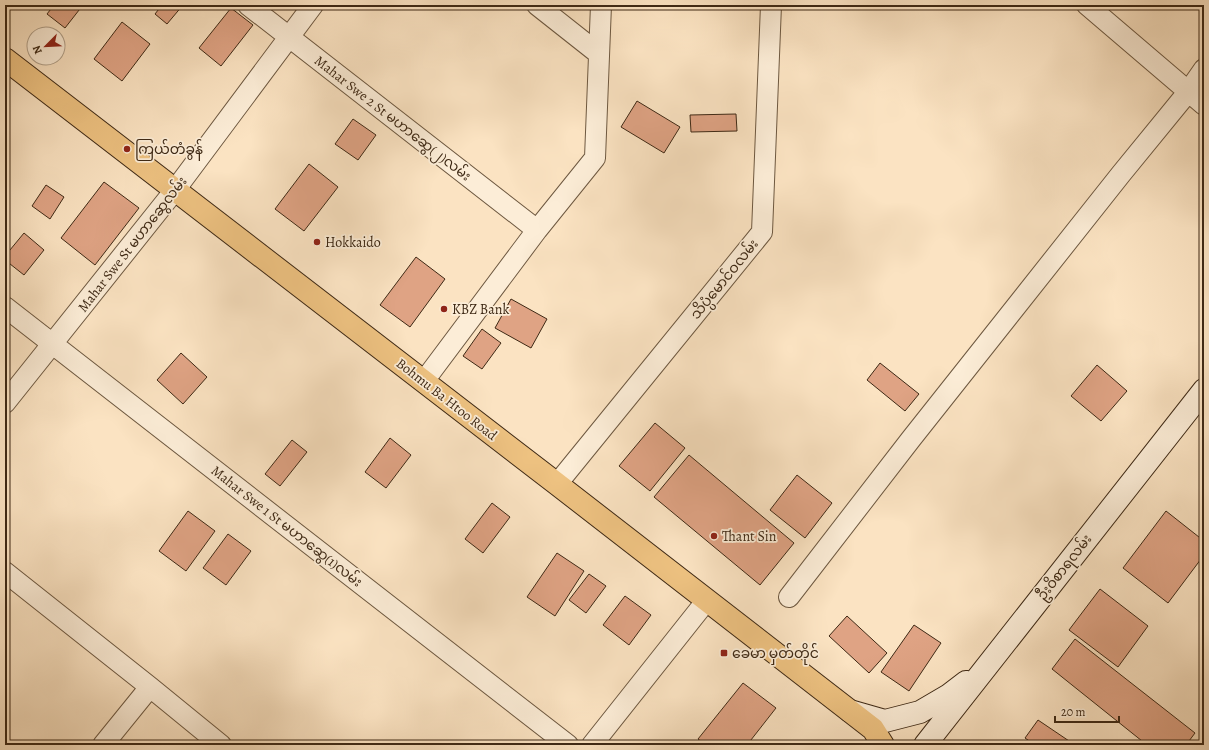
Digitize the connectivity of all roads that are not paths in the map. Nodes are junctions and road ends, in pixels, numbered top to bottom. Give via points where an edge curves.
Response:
1 (248, 5) edge
2 (313, 5) edge
3 (537, 5) edge
4 (600, 5) edge
5 (771, 5) edge
6 (1087, 5) edge
7 (289, 37) junction
8 (599, 54) junction
9 (5, 59) edge
10 (1204, 69) edge
11 (1188, 92) junction
12 (1204, 105) edge
13 (175, 190) junction
14 (537, 230) junction
15 (5, 306) edge
16 (53, 344) junction
17 (424, 381) junction
18 (1204, 390) edge
19 (5, 403) edge
20 (558, 484) junction
21 (5, 572) edge
22 (790, 597) dead end
23 (707, 600) junction
24 (989, 664) junction
25 (150, 687) junction
26 (848, 710) junction
27 (103, 745) edge
28 (221, 745) edge
29 (568, 745) edge
30 (592, 745) edge
31 (883, 745) edge
32 (925, 745) edge

1 - 7 street, Mahar Swe 2 St မဟာဆွေ(၂)လမ်း
2 - 7 street, Mahar Swe St မဟာဆွေလမ်း
3 - 8 street
4 - 8 street
5 - 20 street, သိပ္ပံမောင်ဝလမ်း via 762,232
6 - 11 street
7 - 13 street, Mahar Swe St မဟာဆွေလမ်း
7 - 14 street, Mahar Swe 2 St မဟာဆွေ(၂)လမ်း
8 - 14 street via 595,158
9 - 13 main road, Bohmu Ba Htoo Road
10 - 11 street
11 - 12 street
11 - 22 street via 916,433
13 - 16 street, Mahar Swe St မဟာဆွေလမ်း
13 - 17 main road, Bohmu Ba Htoo Road
14 - 17 street
15 - 16 street, Mahar Swe 1 St မဟာဆွေ(1)လမ်း
16 - 19 street, Mahar Swe St မဟာဆွေလမ်း
16 - 29 street, Mahar Swe 1 St မဟာဆွေ(1)လမ်း
17 - 20 main road, Bohmu Ba Htoo Road
18 - 24 main road, ဦးဝိစာရလမ်း
20 - 23 main road, Bohmu Ba Htoo Road
21 - 25 street
23 - 26 main road, Bohmu Ba Htoo Road
23 - 30 street
24 - 26 main road via 949,695 920,712 885,721
24 - 32 main road, ဦးဝိစာရလမ်း
25 - 27 street
25 - 28 street
26 - 31 main road, Bohmu Ba Htoo Road via 873,730

